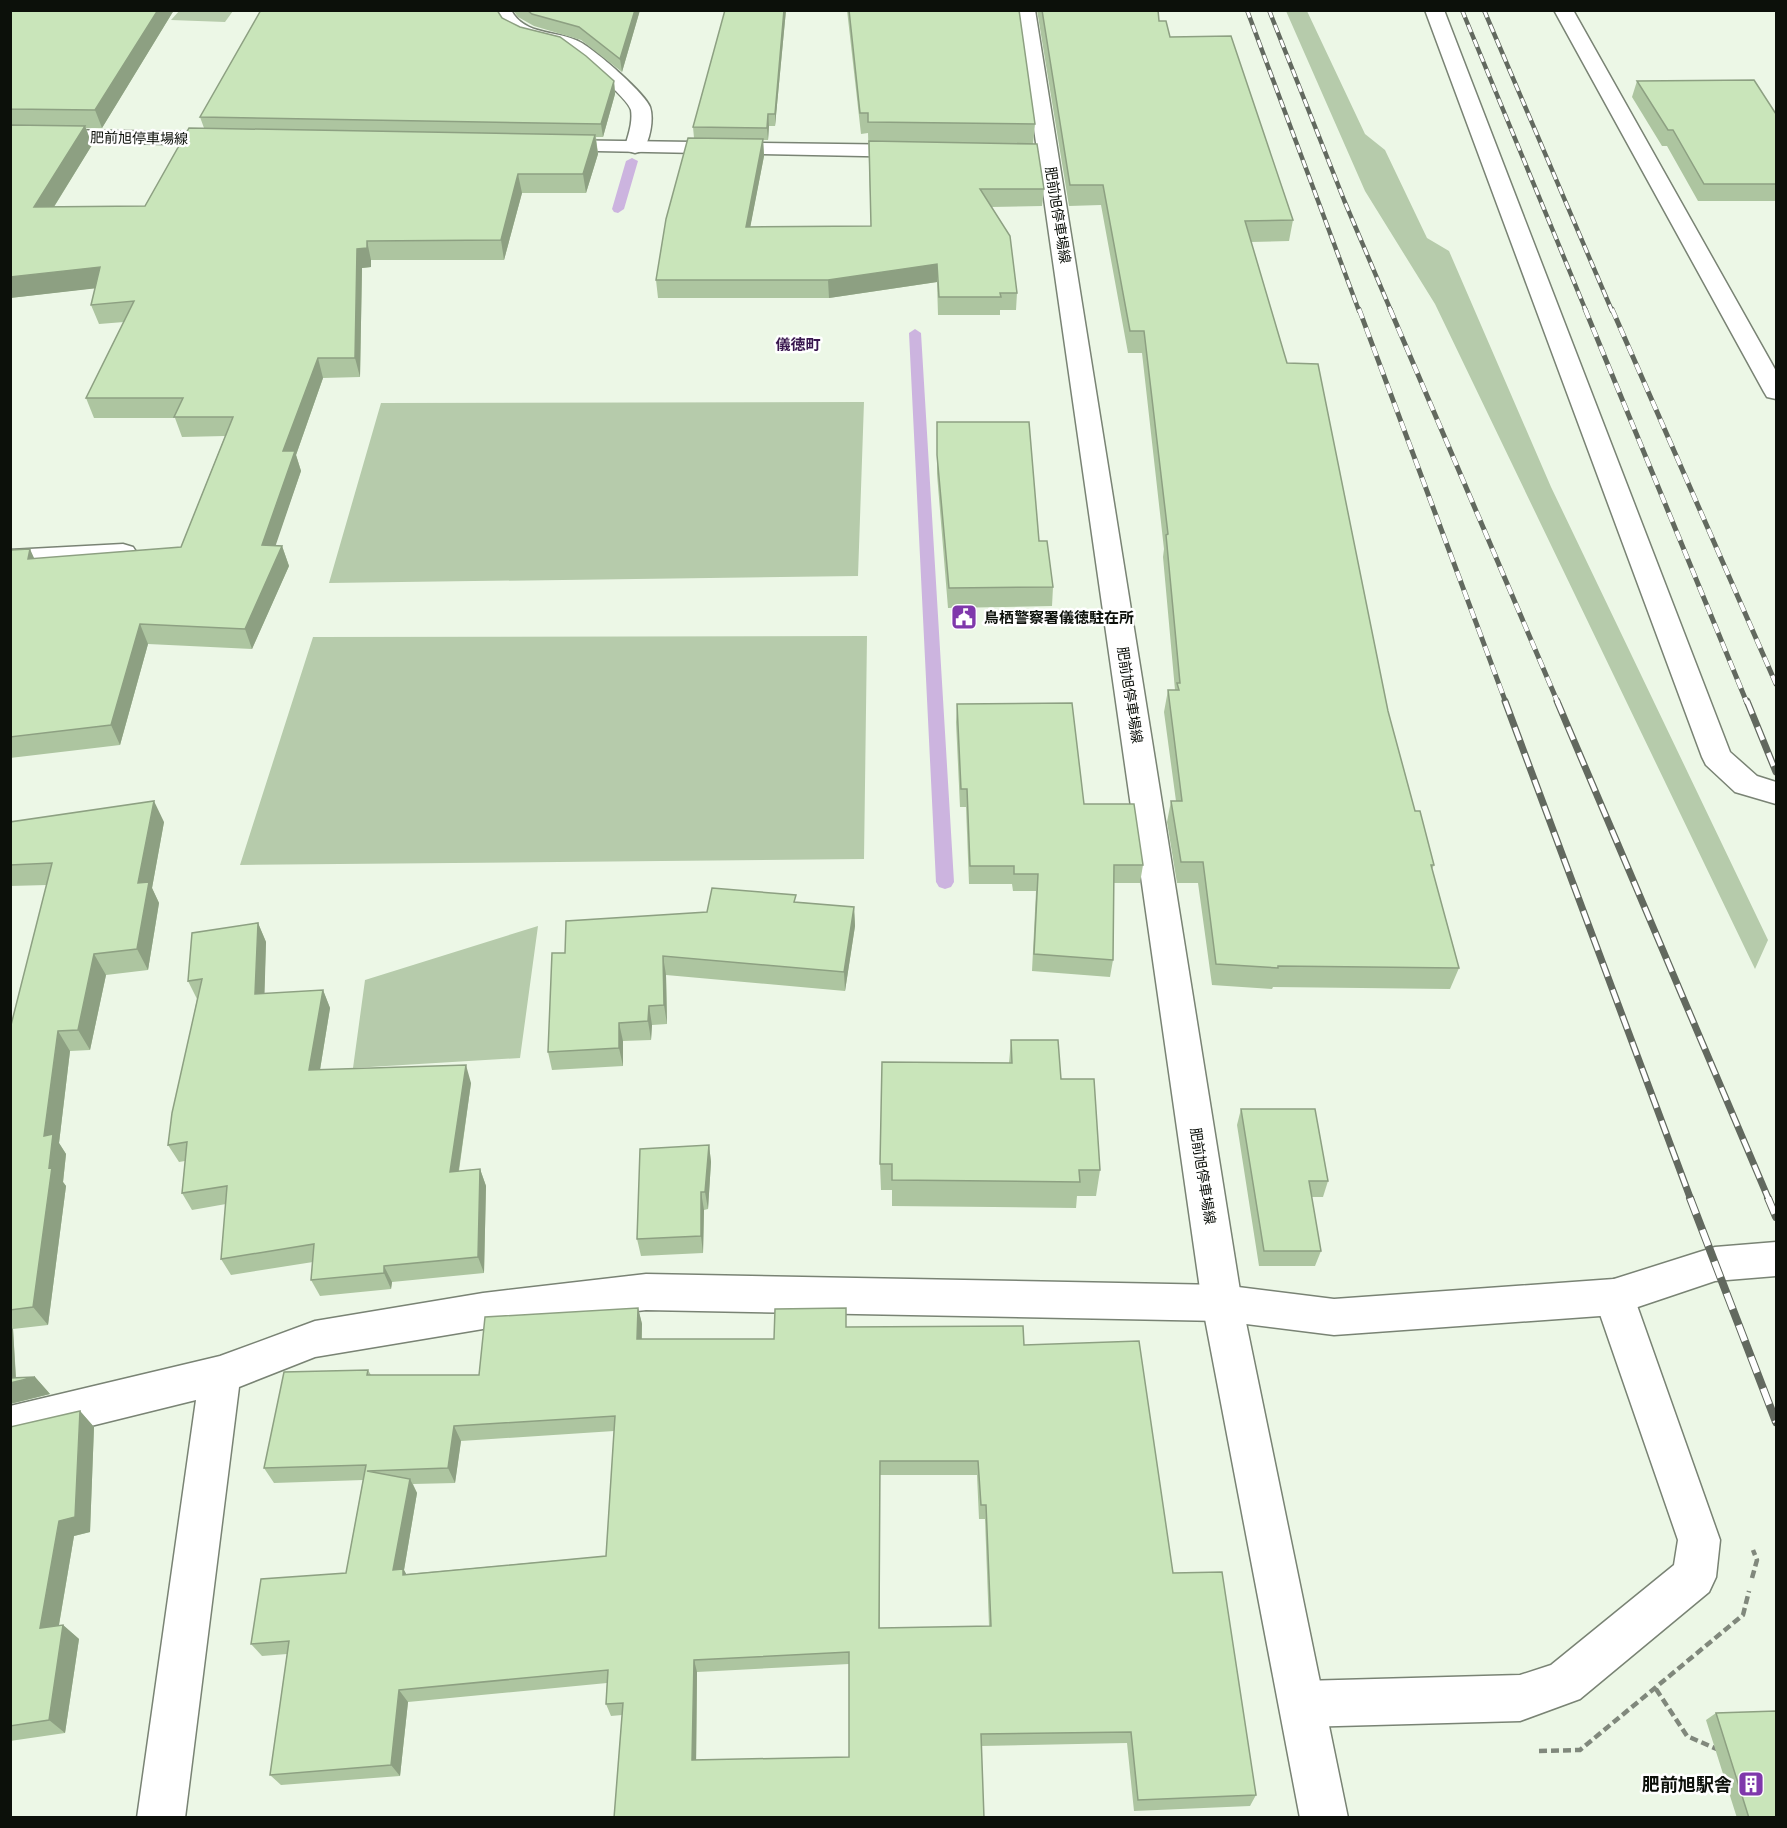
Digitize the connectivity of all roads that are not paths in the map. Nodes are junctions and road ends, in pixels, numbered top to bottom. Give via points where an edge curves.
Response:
1 (501, 10) edge
2 (1026, 10) edge
3 (1434, 10) edge
4 (1563, 10) edge
5 (10, 135) edge
6 (249, 140) edge
7 (530, 145) edge
8 (635, 147) junction
9 (931, 152) edge
10 (1776, 392) edge
11 (146, 552) edge
12 (10, 559) edge
13 (1776, 793) edge
14 (1776, 1259) edge
15 (1614, 1298) junction
16 (1222, 1303) junction
17 (220, 1374) junction
18 (10, 1426) edge
19 (1302, 1704) junction
20 (161, 1818) edge
21 (1324, 1818) edge

1 - 8 street via 504,19 518,30 574,46 638,103 642,118
2 - 16 street, 肥前旭停車場線 via 1036,153
3 - 13 street via 1717,757 1746,784
4 - 10 street
5 - 6 street, 肥前旭停車場線
7 - 8 street
8 - 9 street
11 - 12 street
14 - 15 street via 1715,1264
15 - 16 street via 1334,1317
15 - 19 street via 1699,1540 1694,1577 1564,1683 1520,1698
16 - 17 street via 646,1292 483,1311 315,1339
16 - 19 street, 肥前旭停車場線
17 - 18 street
17 - 20 street
19 - 21 street, 肥前旭停車場線

